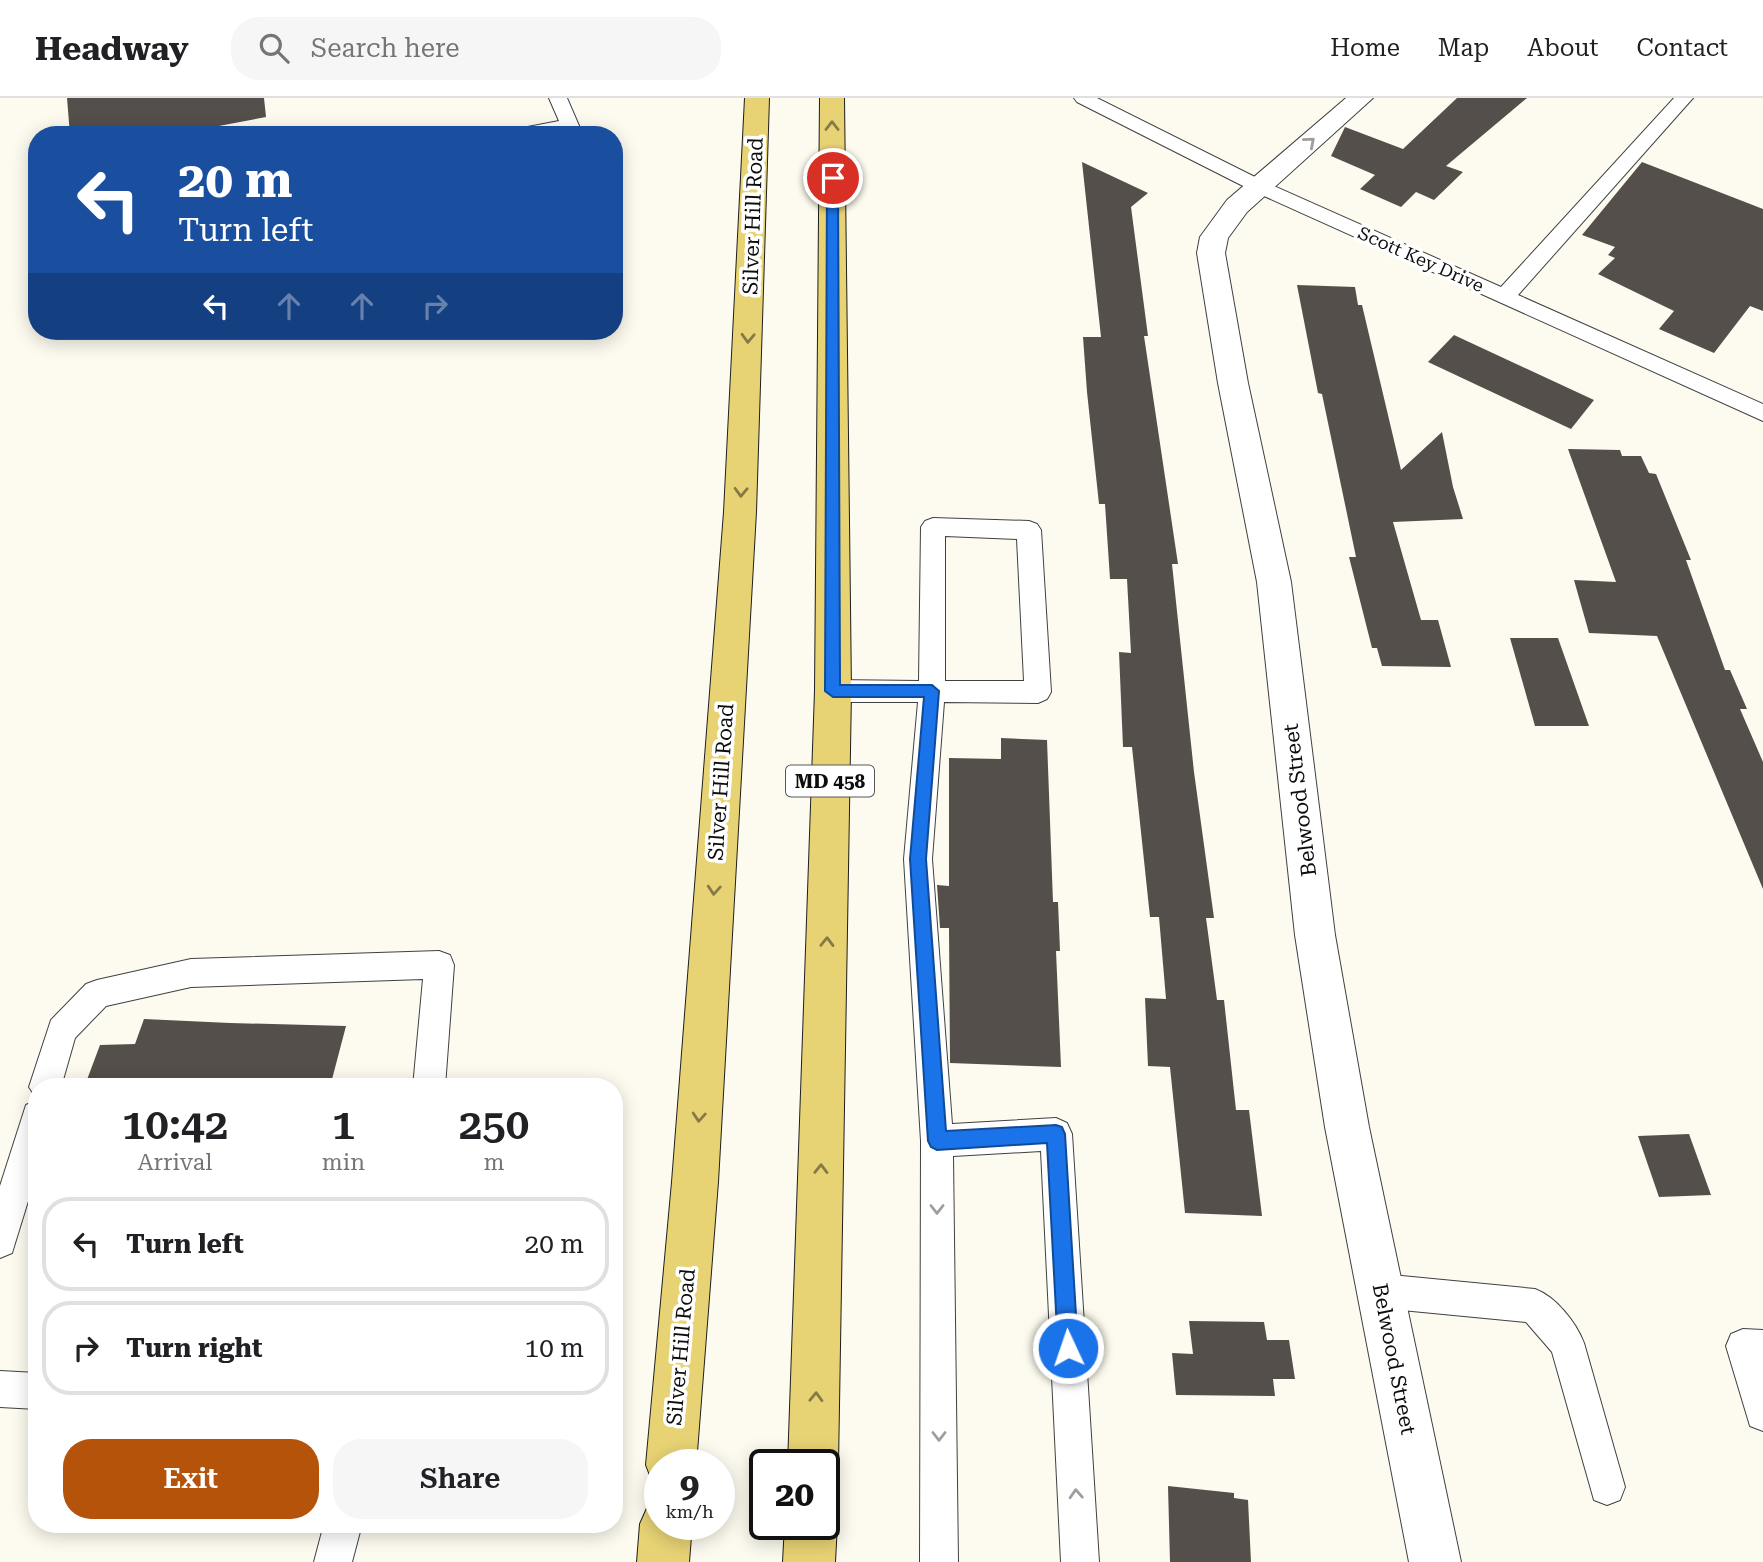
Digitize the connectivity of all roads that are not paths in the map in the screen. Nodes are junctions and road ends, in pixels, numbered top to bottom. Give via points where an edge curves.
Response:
1 (558, 98) edge
2 (758, 98) edge
3 (832, 98) edge
4 (1083, 98) edge
5 (1361, 98) edge
6 (1684, 98) edge
7 (571, 126) edge
8 (1259, 187) junction
9 (1504, 297) junction
10 (1763, 413) edge
11 (833, 691) junction
12 (932, 691) junction
13 (48, 1078) edge
14 (430, 1078) edge
15 (937, 1141) junction
16 (28, 1146) edge
17 (0, 1241) edge
18 (1381, 1292) junction
19 (1763, 1347) edge
20 (0, 1389) edge
21 (28, 1391) edge
22 (1763, 1413) edge
23 (672, 1449) edge
24 (813, 1449) edge
25 (1607, 1487) dead end
26 (341, 1533) edge
27 (665, 1540) edge
28 (810, 1540) edge
29 (333, 1562) edge
30 (663, 1562) edge
31 (809, 1562) edge
32 (939, 1562) edge
33 (1080, 1562) edge
34 (1435, 1562) edge

1 - 7 lane
2 -> 23 main road, Silver Hill Road via 740,512
11 -> 3 main road, MD 458
4 - 8 lane, Scott Key Drive
8 -> 5 street, Belwood Street
6 - 9 lane
8 - 9 lane, Scott Key Drive
8 - 18 street, Belwood Street via 1224,222 1211,253 1274,582 1315,934 1347,1127
9 - 10 lane, Scott Key Drive
11 - 12 lane
24 -> 11 main road, MD 458
12 - 12 lane via 1038,692 1029,530 933,527
12 - 15 lane via 918,859
13 - 14 lane via 62,1030 97,994 191,973 439,965
15 -> 32 lane
33 -> 15 lane via 1056,1134
16 - 17 lane
18 - 25 lane via 1535,1306 1567,1343
18 - 34 street, Belwood Street
19 - 22 lane via 1744,1346
20 - 21 lane
26 - 29 lane
27 - 30 main road
28 - 31 main road

